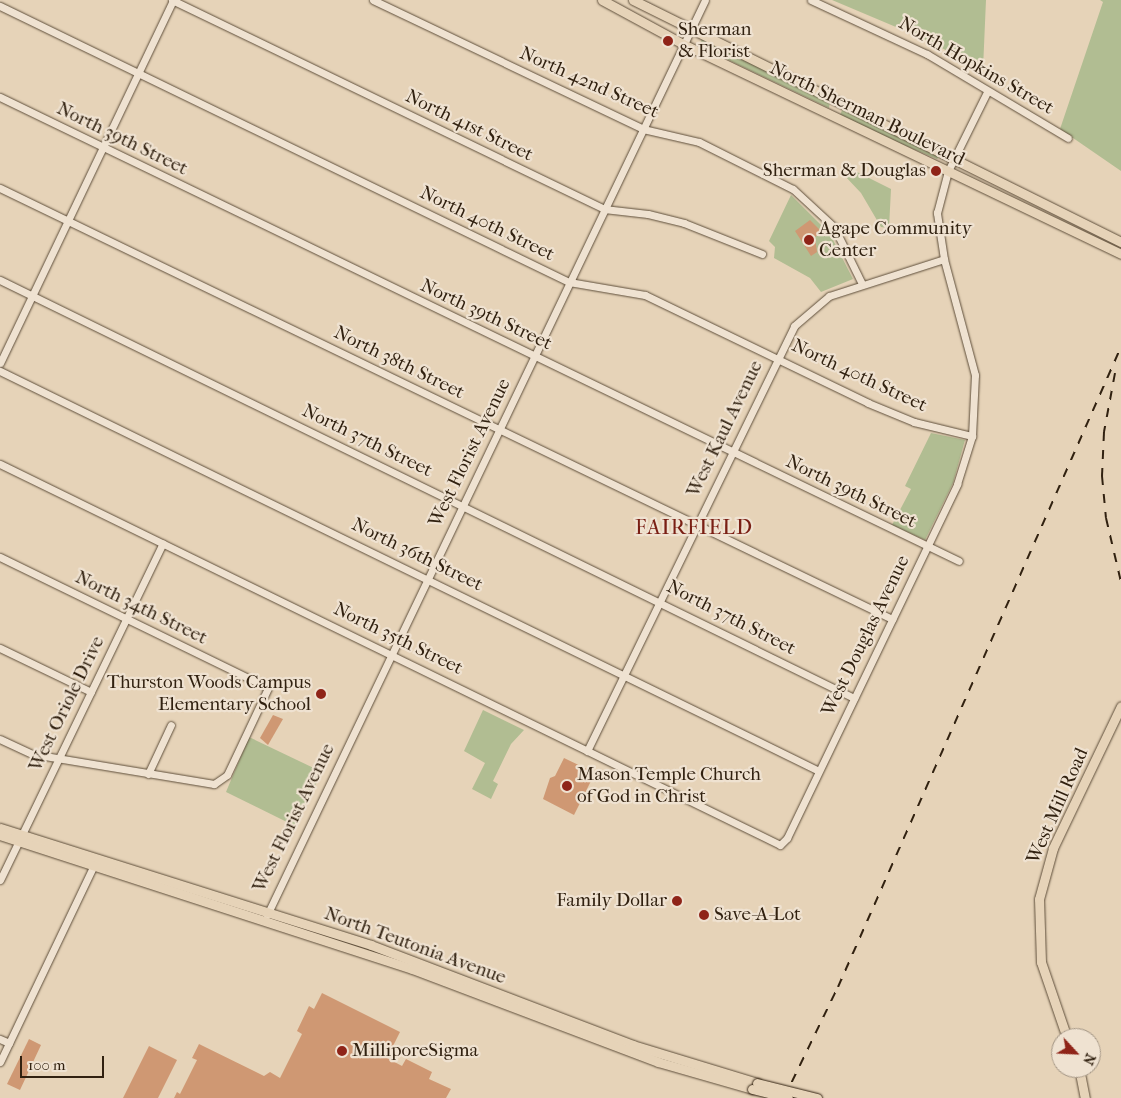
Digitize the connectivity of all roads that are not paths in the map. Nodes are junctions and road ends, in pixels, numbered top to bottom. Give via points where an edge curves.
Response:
1 (173, 0) edge
2 (373, 0) edge
3 (602, 0) edge
4 (633, 0) edge
5 (704, 0) edge
6 (811, 0) edge
7 (0, 6) edge
8 (690, 29) junction
9 (683, 44) junction
10 (138, 73) junction
11 (987, 92) junction
12 (0, 97) edge
13 (642, 130) junction
14 (1068, 138) dead end
15 (103, 147) junction
16 (954, 158) junction
17 (948, 171) junction
18 (0, 188) edge
19 (604, 209) junction
20 (68, 222) junction
21 (1121, 242) edge
22 (762, 254) dead end
23 (1121, 254) edge
24 (944, 259) junction
25 (0, 280) edge
26 (569, 282) junction
27 (862, 284) junction
28 (33, 296) junction
29 (534, 356) junction
30 (777, 357) junction
31 (0, 363) edge
32 (0, 371) edge
33 (499, 429) junction
34 (972, 436) junction
35 (731, 452) junction
36 (0, 464) edge
37 (462, 505) junction
38 (697, 524) junction
39 (163, 543) junction
40 (927, 547) junction
41 (0, 557) edge
42 (959, 561) dead end
43 (428, 578) junction
44 (660, 601) junction
45 (126, 619) junction
46 (892, 619) junction
47 (0, 648) edge
48 (391, 654) junction
49 (625, 674) junction
50 (91, 692) junction
51 (854, 698) junction
52 (1121, 706) edge
53 (171, 725) dead end
54 (0, 739) edge
55 (587, 751) junction
56 (59, 759) junction
57 (819, 771) junction
58 (148, 774) junction
59 (0, 828) edge
60 (0, 835) edge
61 (20, 838) junction
62 (780, 845) joint
63 (96, 861) junction
64 (0, 880) edge
65 (267, 915) junction
66 (1064, 1028) edge
67 (0, 1039) edge
68 (9, 1043) junction
69 (0, 1062) edge
70 (1081, 1078) edge
71 (755, 1086) junction
72 (788, 1098) edge
73 (817, 1098) edge
74 (1085, 1098) edge

1 - 10 street
1 - 19 street, North 41st Street
2 - 13 street, North 42nd Street
3 - 9 main road, North Sherman Boulevard
4 - 8 main road, North Sherman Boulevard
5 - 8 street, West Florist Avenue
6 - 11 street, North Hopkins Street via 927,54
7 - 10 street, North 40th Street
8 - 9 street, West Florist Avenue
8 - 16 main road, North Sherman Boulevard
9 - 13 street, West Florist Avenue
9 - 17 main road, North Sherman Boulevard
10 - 15 street
10 - 26 street, North 40th Street
11 - 14 street, North Hopkins Street
11 - 16 street, West Douglas Avenue
12 - 15 street, North 39th Street
13 - 19 street, West Florist Avenue
13 - 27 street, North 42nd Street via 699,142 793,189 834,227
15 - 20 street
15 - 29 street, North 39th Street
16 - 17 street, West Douglas Avenue
16 - 21 main road, North Sherman Boulevard
17 - 23 main road, North Sherman Boulevard
17 - 24 street, West Douglas Avenue via 937,213
18 - 20 street, North 38th Street
19 - 22 street, North 41st Street via 648,214 684,223
19 - 26 street, West Florist Avenue
20 - 28 street
20 - 33 street, North 38th Street
24 - 27 street, West Kaul Avenue
24 - 34 street, West Douglas Avenue via 975,375
25 - 28 street, North 37th Street
26 - 29 street, West Florist Avenue
26 - 30 street, North 40th Street via 638,293
27 - 30 street, West Kaul Avenue via 829,296 808,312
28 - 31 street
28 - 37 street, North 37th Street
29 - 33 street, West Florist Avenue
29 - 35 street, North 39th Street
30 - 34 street, North 40th Street via 914,422
30 - 35 street, West Kaul Avenue
32 - 43 street, North 36th Street
33 - 37 street, West Florist Avenue
33 - 38 street, North 38th Street
34 - 40 street, West Douglas Avenue via 957,484
35 - 38 street, West Kaul Avenue
35 - 40 street, North 39th Street
36 - 39 street, North 35th Street
37 - 43 street, West Florist Avenue
37 - 44 street, North 37th Street
38 - 44 street, West Kaul Avenue
38 - 46 street, North 38th Street
39 - 45 street, West Oriole Drive
39 - 48 street, North 35th Street
40 - 42 street, North 39th Street
40 - 46 street, West Douglas Avenue
41 - 45 street, North 34th Street
43 - 48 street, West Florist Avenue
43 - 49 street, North 36th Street
44 - 49 street, West Kaul Avenue
44 - 51 street, North 37th Street
45 - 50 street, West Oriole Drive
45 - 58 street, North 34th Street via 268,688 227,775 220,782
46 - 51 street, West Douglas Avenue
47 - 50 street
48 - 55 street, North 35th Street
48 - 65 street, West Florist Avenue
49 - 55 street, West Kaul Avenue
49 - 57 street, North 36th Street
50 - 56 street, West Oriole Drive
51 - 57 street, West Douglas Avenue
52 - 66 main road, West Mill Road via 1053,848 1039,899 1041,962
53 - 58 street
54 - 56 street via 32,754
55 - 62 street, North 35th Street
56 - 58 street
56 - 61 street, West Oriole Drive
57 - 62 street, West Douglas Avenue
59 - 61 main road, North Teutonia Avenue
60 - 61 main road, North Teutonia Avenue
61 - 63 main road, North Teutonia Avenue
61 - 64 street, West Oriole Drive
63 - 65 main road, North Teutonia Avenue
63 - 68 street
65 - 71 main road, North Teutonia Avenue via 658,1062
67 - 68 street
68 - 69 street
70 - 74 main road
71 - 72 main road, North Teutonia Avenue, bridge
71 - 73 main road, North Teutonia Avenue, bridge

